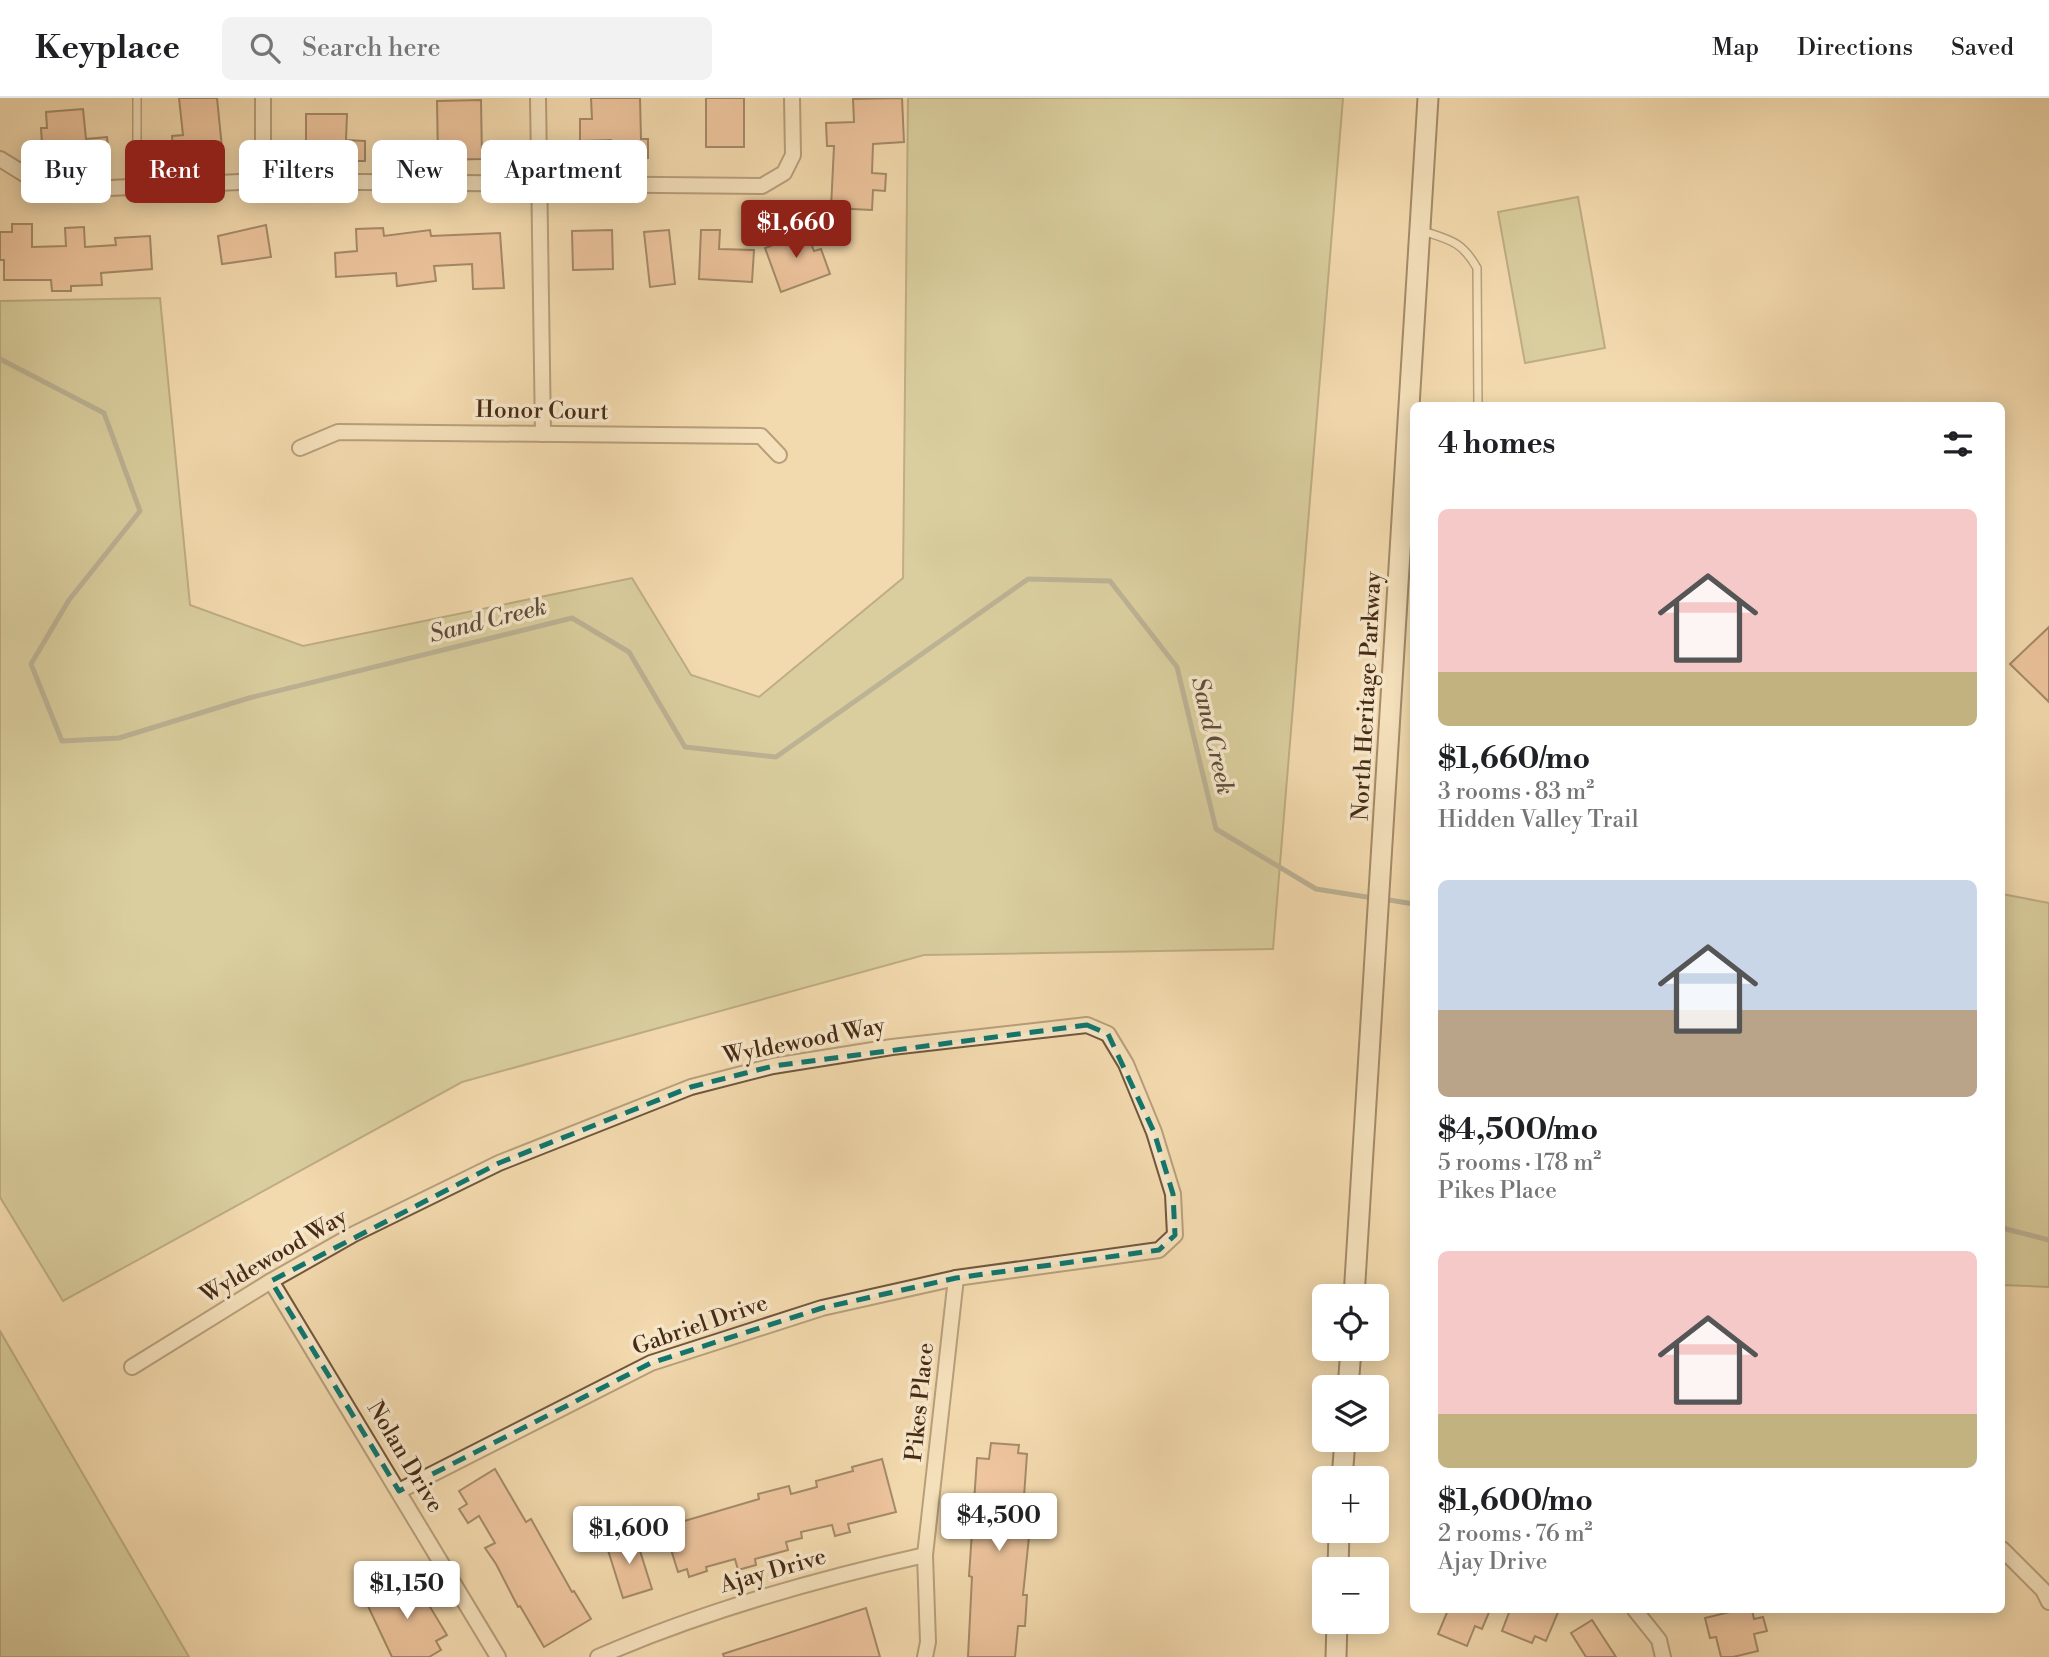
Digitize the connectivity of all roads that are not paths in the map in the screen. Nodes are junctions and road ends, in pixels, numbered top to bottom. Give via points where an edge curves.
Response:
1 (137, 98) edge
2 (263, 98) edge
3 (538, 98) edge
4 (792, 98) edge
5 (1428, 98) edge
6 (137, 140) edge
7 (263, 140) edge
8 (538, 140) edge
9 (0, 159) edge
10 (358, 182) edge
11 (481, 183) edge
12 (647, 185) edge
13 (125, 188) edge
14 (538, 203) edge
15 (1420, 230) junction
16 (1478, 402) edge
17 (542, 434) junction
18 (300, 447) dead end
19 (779, 455) dead end
20 (956, 1278) junction
21 (271, 1281) junction
22 (1355, 1284) edge
23 (132, 1367) dead end
24 (399, 1491) junction
25 (2005, 1552) edge
26 (925, 1555) junction
27 (2049, 1602) edge
28 (1637, 1613) edge
29 (1337, 1634) edge
30 (498, 1657) edge
31 (598, 1657) edge
32 (925, 1657) edge
33 (1336, 1657) edge
34 (1663, 1657) edge

1 - 6 lane
2 - 7 street
3 - 8 street
4 - 12 street via 793,155 784,173 762,186
5 - 15 main road, North Heritage Parkway
9 - 13 street via 66,190
10 - 11 street
14 - 17 street
15 - 16 lane via 1460,246 1477,268
15 - 22 main road, North Heritage Parkway
17 - 18 street, Honor Court via 338,432
17 - 19 street, Honor Court via 761,436
20 - 21 street, Wyldewood Way via 1159,1250 1175,1235 1173,1194 1154,1132 1126,1064 1108,1034 1087,1025 892,1047 773,1066 691,1087 499,1163 354,1234
20 - 24 street, Gabriel Drive via 822,1308 651,1363
20 - 26 street, Pikes Place
21 - 23 street, Wyldewood Way
21 - 24 street, Nolan Drive
24 - 30 street, Nolan Drive
25 - 27 street
26 - 31 street, Ajay Drive via 735,1604
26 - 32 street, Pikes Place
28 - 34 street via 1659,1640
29 - 33 main road

